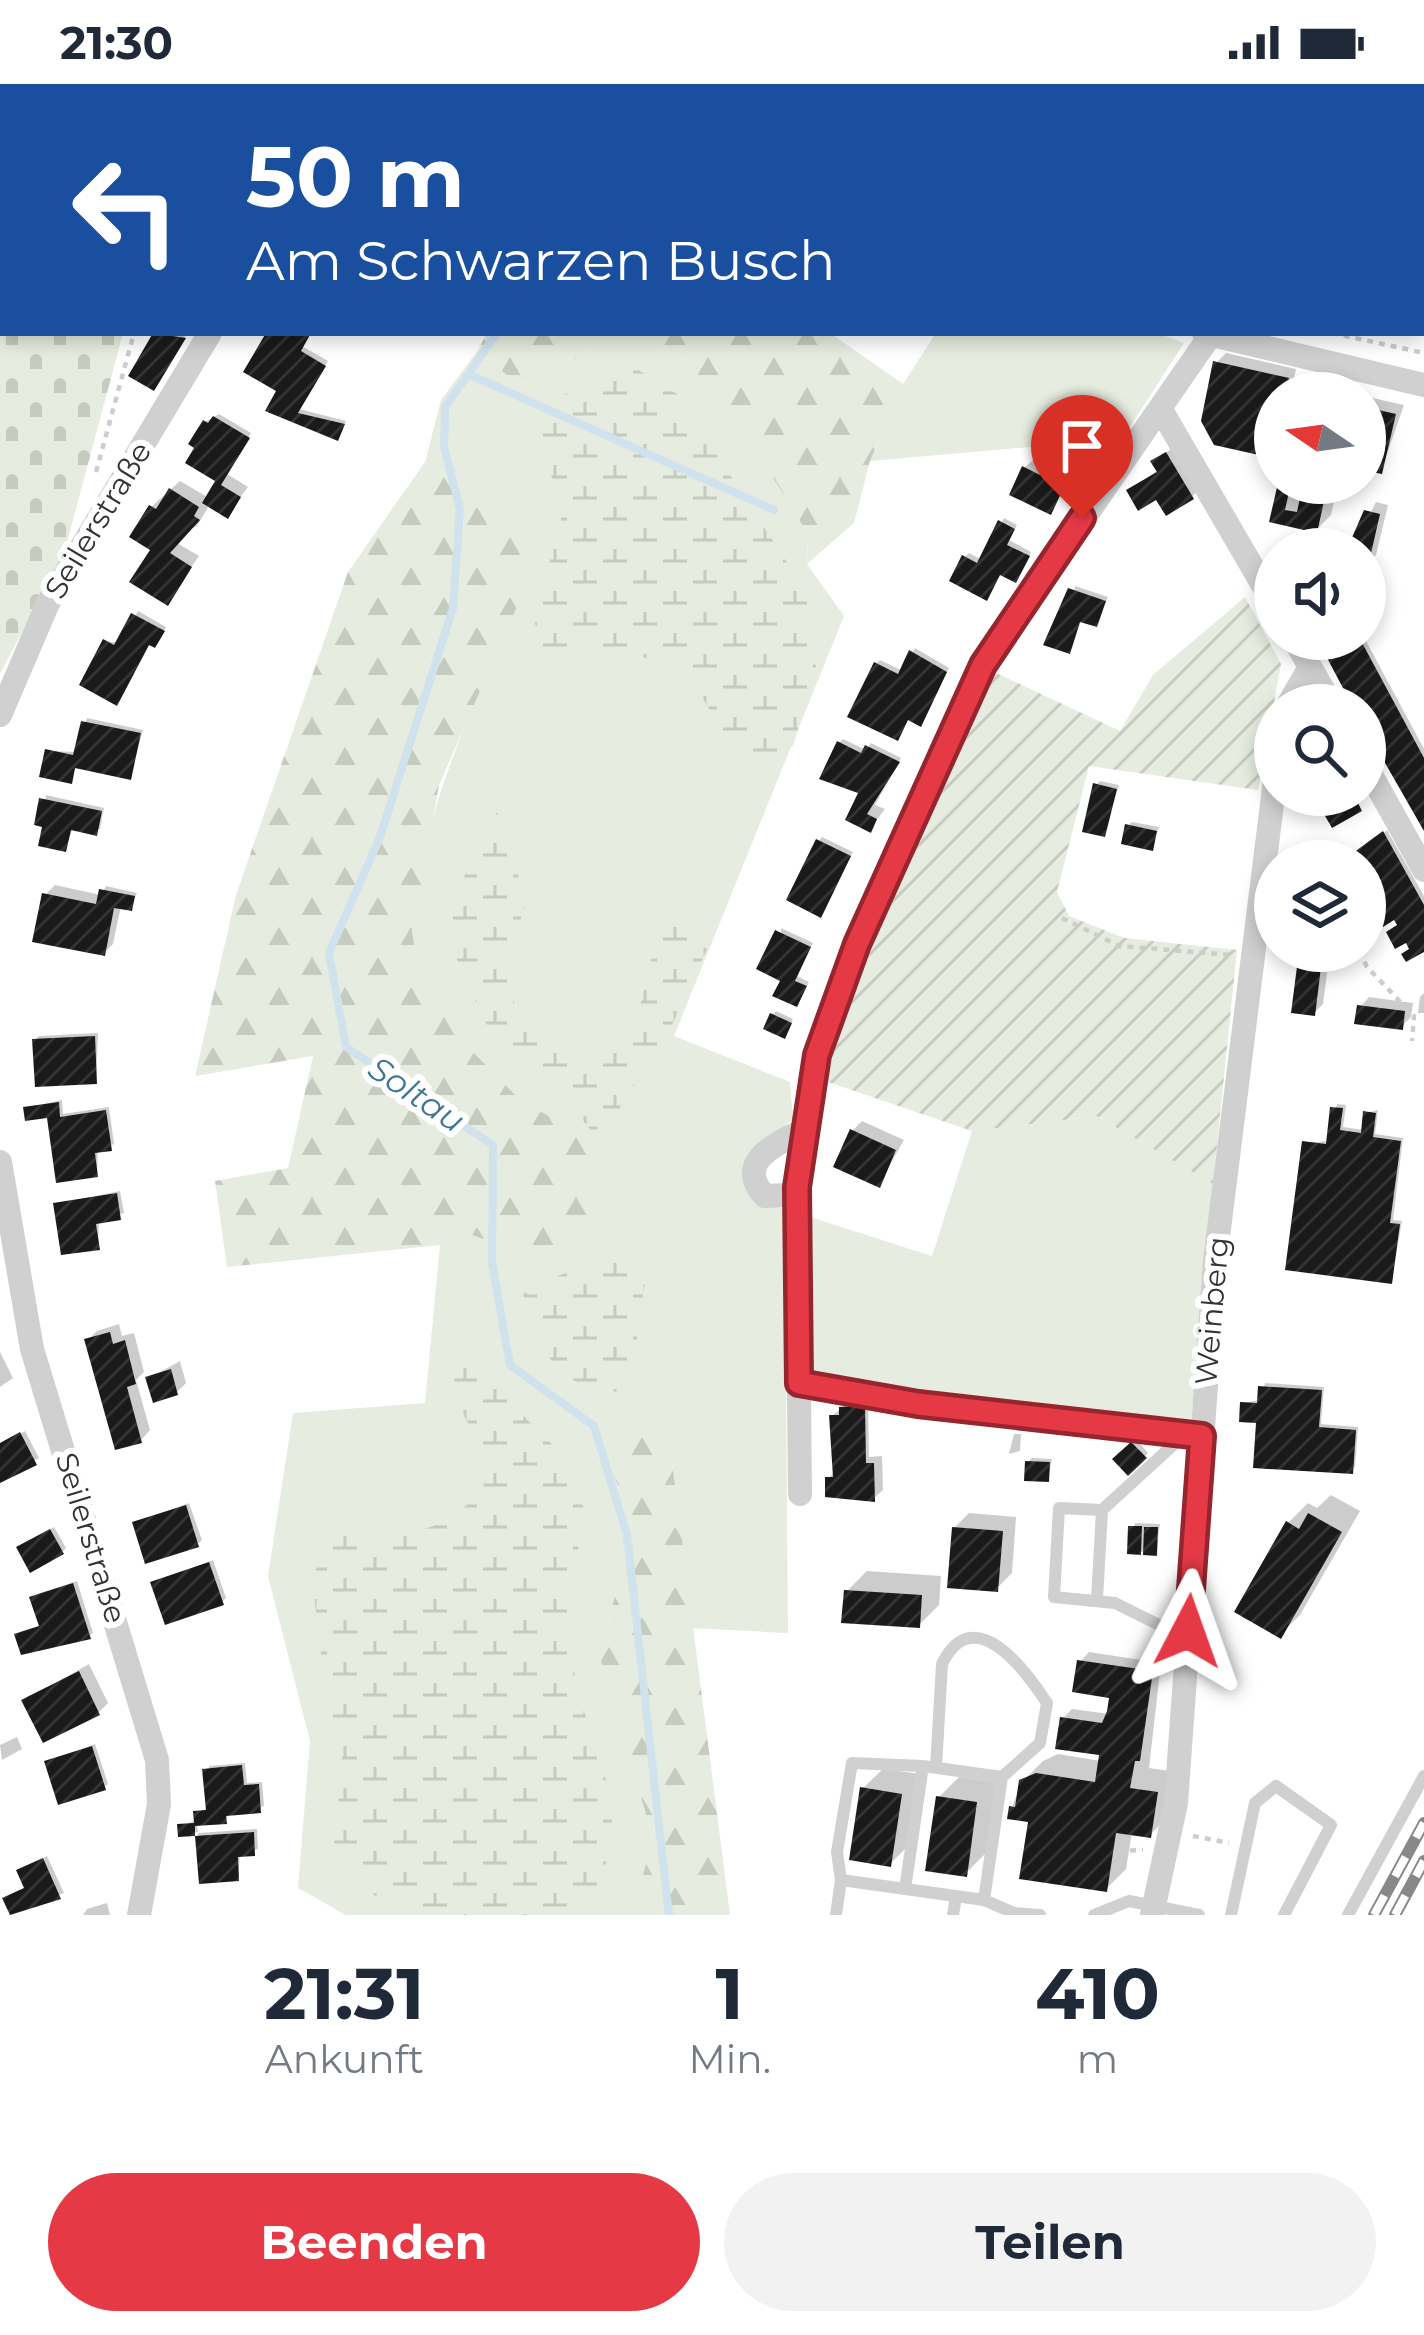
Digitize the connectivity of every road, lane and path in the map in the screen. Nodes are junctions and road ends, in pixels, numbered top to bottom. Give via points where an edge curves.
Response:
1 (133, 336) edge
2 (209, 336) edge
3 (1208, 336) edge
4 (1217, 336) edge
5 (1346, 336) edge
6 (1424, 353) edge
7 (1424, 385) edge
8 (1160, 408) junction
9 (95, 477) dead end
10 (1254, 570) edge
11 (1306, 660) edge
12 (1310, 667) junction
13 (1300, 684) edge
14 (1320, 684) edge
15 (0, 715) edge
16 (1386, 801) edge
17 (1270, 816) edge
18 (1424, 869) edge
19 (1062, 918) dead end
20 (1249, 956) junction
21 (1377, 972) edge
22 (1412, 1041) dead end
23 (802, 1131) junction
24 (0, 1162) edge
25 (797, 1187) junction
26 (799, 1383) junction
27 (1193, 1436) junction
28 (800, 1494) dead end
29 (1102, 1510) junction
30 (1097, 1600) junction
31 (1188, 1631) junction
32 (929, 1767) junction
33 (1424, 1776) edge
34 (1002, 1777) junction
35 (1189, 1835) dead end
36 (1210, 1839) dead end
37 (841, 1880) junction
38 (905, 1889) junction
39 (956, 1897) junction
40 (984, 1900) junction
41 (1153, 1910) edge
42 (140, 1915) edge
43 (836, 1915) edge
44 (953, 1915) edge
45 (1040, 1915) edge
46 (1094, 1915) edge
47 (1199, 1915) edge
48 (1231, 1915) edge
49 (1284, 1915) edge
50 (1348, 1915) edge

1 - 9 path
2 - 15 street, Seilerstraße via 48,603
3 - 8 street
4 - 7 street
5 - 6 path
8 - 10 street
8 - 23 street via 983,665 857,944 817,1055
11 - 12 street
12 - 13 street
12 - 14 street
16 - 18 street
17 - 20 street, Weinberg
19 - 20 path via 1119,946
20 - 27 street, Weinberg
21 - 22 path via 1414,1016
23 - 25 street
23 - 25 street via 764,1149 754,1167 754,1185 765,1196 788,1196
24 - 42 street, Seilerstraße via 32,1349 157,1760 159,1804
25 - 26 street
26 - 27 street
26 - 28 street
27 - 29 lane
27 - 31 street, Weinberg
29 - 30 lane
29 - 30 lane via 1059,1508 1055,1574 1054,1597
30 - 31 lane
31 - 41 street, Weinberg via 1176,1803
32 - 34 lane
32 - 34 lane via 942,1664 950,1649 985,1640 1022,1664 1047,1703 1040,1744
32 - 37 lane via 852,1763 837,1852
32 - 38 lane
33 - 50 lane
34 - 40 lane
35 - 36 path
37 - 38 lane
37 - 43 lane
38 - 39 lane
39 - 40 lane
39 - 44 lane
40 - 45 lane
41 - 46 lane via 1129,1901
41 - 47 lane
48 - 49 lane via 1256,1803 1276,1786 1330,1825

